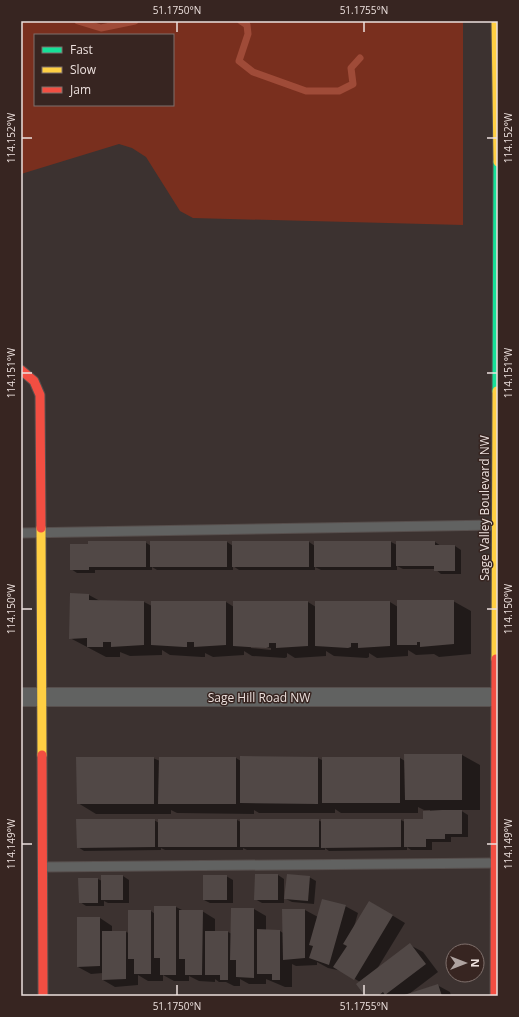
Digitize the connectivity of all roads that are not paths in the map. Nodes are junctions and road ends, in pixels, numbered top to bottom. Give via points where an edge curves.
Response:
1 (496, 21) edge
2 (21, 370) edge
3 (496, 525) junction
4 (21, 533) edge
5 (41, 533) junction
6 (21, 697) edge
7 (43, 697) junction
8 (497, 697) edge
9 (495, 863) junction
10 (43, 867) junction
11 (43, 996) edge
12 (495, 996) edge

1 - 3 street, Sage Valley Boulevard NW
2 - 5 street via 34,381 40,394
3 - 5 lane
3 - 8 street, Sage Valley Boulevard NW
4 - 5 lane
5 - 7 street
6 - 7 street, Sage Hill Road NW
7 - 8 street, Sage Hill Road NW
7 - 10 street
8 - 9 street, Sage Valley Boulevard NW
9 - 10 lane
9 - 12 street, Sage Valley Boulevard NW
10 - 11 street

